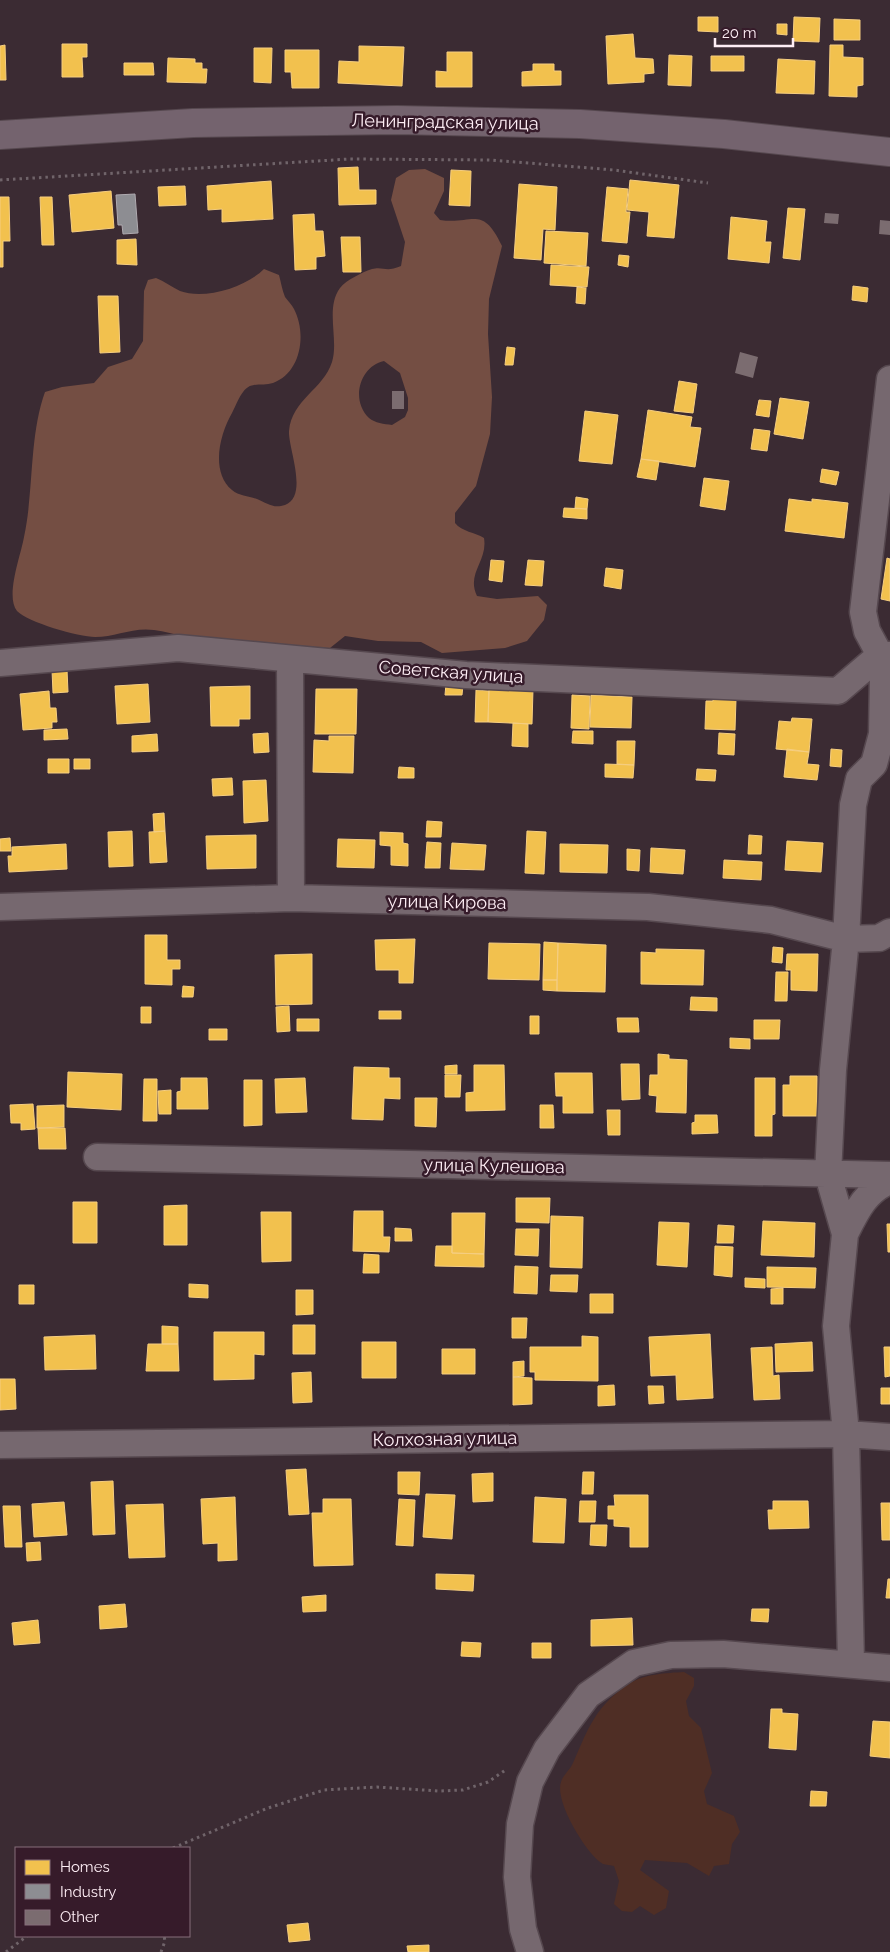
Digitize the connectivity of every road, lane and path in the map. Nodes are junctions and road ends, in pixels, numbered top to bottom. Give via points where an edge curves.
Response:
1 (0, 135) edge
2 (890, 152) edge
3 (0, 180) edge
4 (708, 183) dead end
5 (890, 379) edge
6 (885, 655) edge
7 (290, 660) junction
8 (0, 663) edge
9 (291, 898) junction
10 (0, 907) edge
11 (890, 932) edge
12 (846, 939) junction
13 (98, 1157) dead end
14 (828, 1175) junction
15 (890, 1175) edge
16 (890, 1181) edge
17 (845, 1234) junction
18 (846, 1434) junction
19 (890, 1437) edge
20 (0, 1445) edge
21 (851, 1664) junction
22 (890, 1668) edge
23 (547, 1749) junction
24 (175, 1847) edge
25 (25, 1937) edge
26 (164, 1937) edge
27 (6, 1952) edge
28 (161, 1952) edge
29 (530, 1952) edge

1 - 2 main road, Ленинградская улица via 193,123 397,120 580,124 724,134
3 - 4 path via 350,160 491,160 614,170
5 - 6 street via 863,612 868,631
6 - 7 street, Советская улица via 838,692 466,675
6 - 12 street via 882,734 874,764 859,779 853,805
7 - 8 street, Советская улица via 178,648
7 - 9 street
9 - 10 street, улица Кирова
9 - 12 street, улица Кирова via 648,907 771,920
11 - 12 street, улица Кирова via 879,938
12 - 14 street via 833,1070
13 - 14 street, улица Кулешова
14 - 15 street, улица Кулешова
14 - 17 street
16 - 17 street via 863,1200
17 - 18 street via 836,1326
18 - 19 street, Колхозная улица
18 - 20 street, Колхозная улица
18 - 21 street
21 - 22 street
21 - 23 street via 741,1655 671,1654 634,1663 588,1695
23 - 24 path via 521,1759 488,1782 463,1790 377,1787 324,1790 268,1808
23 - 29 street via 530,1782 520,1824 517,1877 523,1929
25 - 27 path
26 - 28 path

